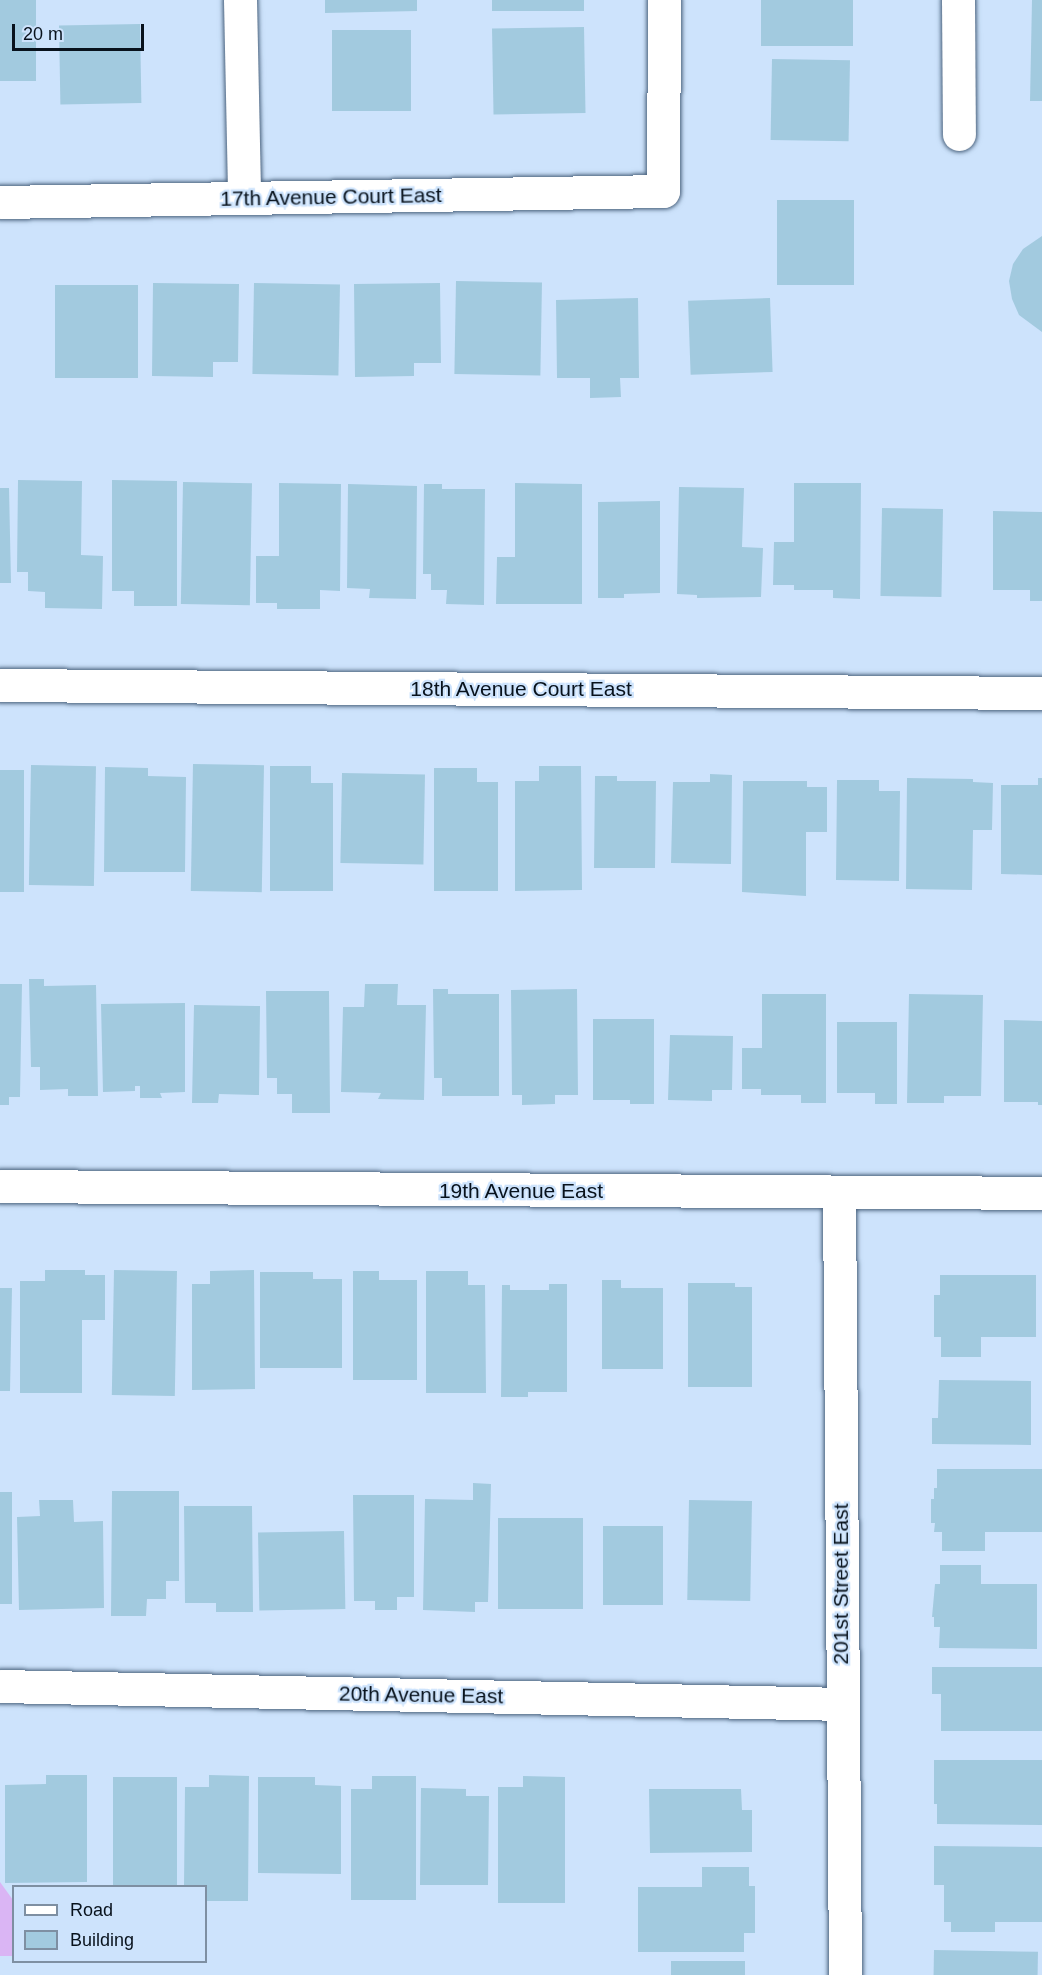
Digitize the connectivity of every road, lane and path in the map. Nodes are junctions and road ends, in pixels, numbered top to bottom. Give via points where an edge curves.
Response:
1 (240, 0) edge
2 (664, 0) edge
3 (958, 0) edge
4 (959, 134) dead end
5 (244, 198) junction
6 (0, 202) edge
7 (0, 685) edge
8 (1042, 693) edge
9 (0, 1186) edge
10 (839, 1193) junction
11 (1042, 1193) edge
12 (0, 1686) edge
13 (842, 1704) junction
14 (845, 1975) edge

1 - 5 street
2 - 5 street, 17th Avenue Court East via 663,191
3 - 4 street
5 - 6 street, 17th Avenue Court East
7 - 8 street, 18th Avenue Court East
9 - 10 street, 19th Avenue East
10 - 11 street, 19th Avenue East
10 - 13 street, 201st Street East
12 - 13 street, 20th Avenue East
13 - 14 street, 201st Street East

